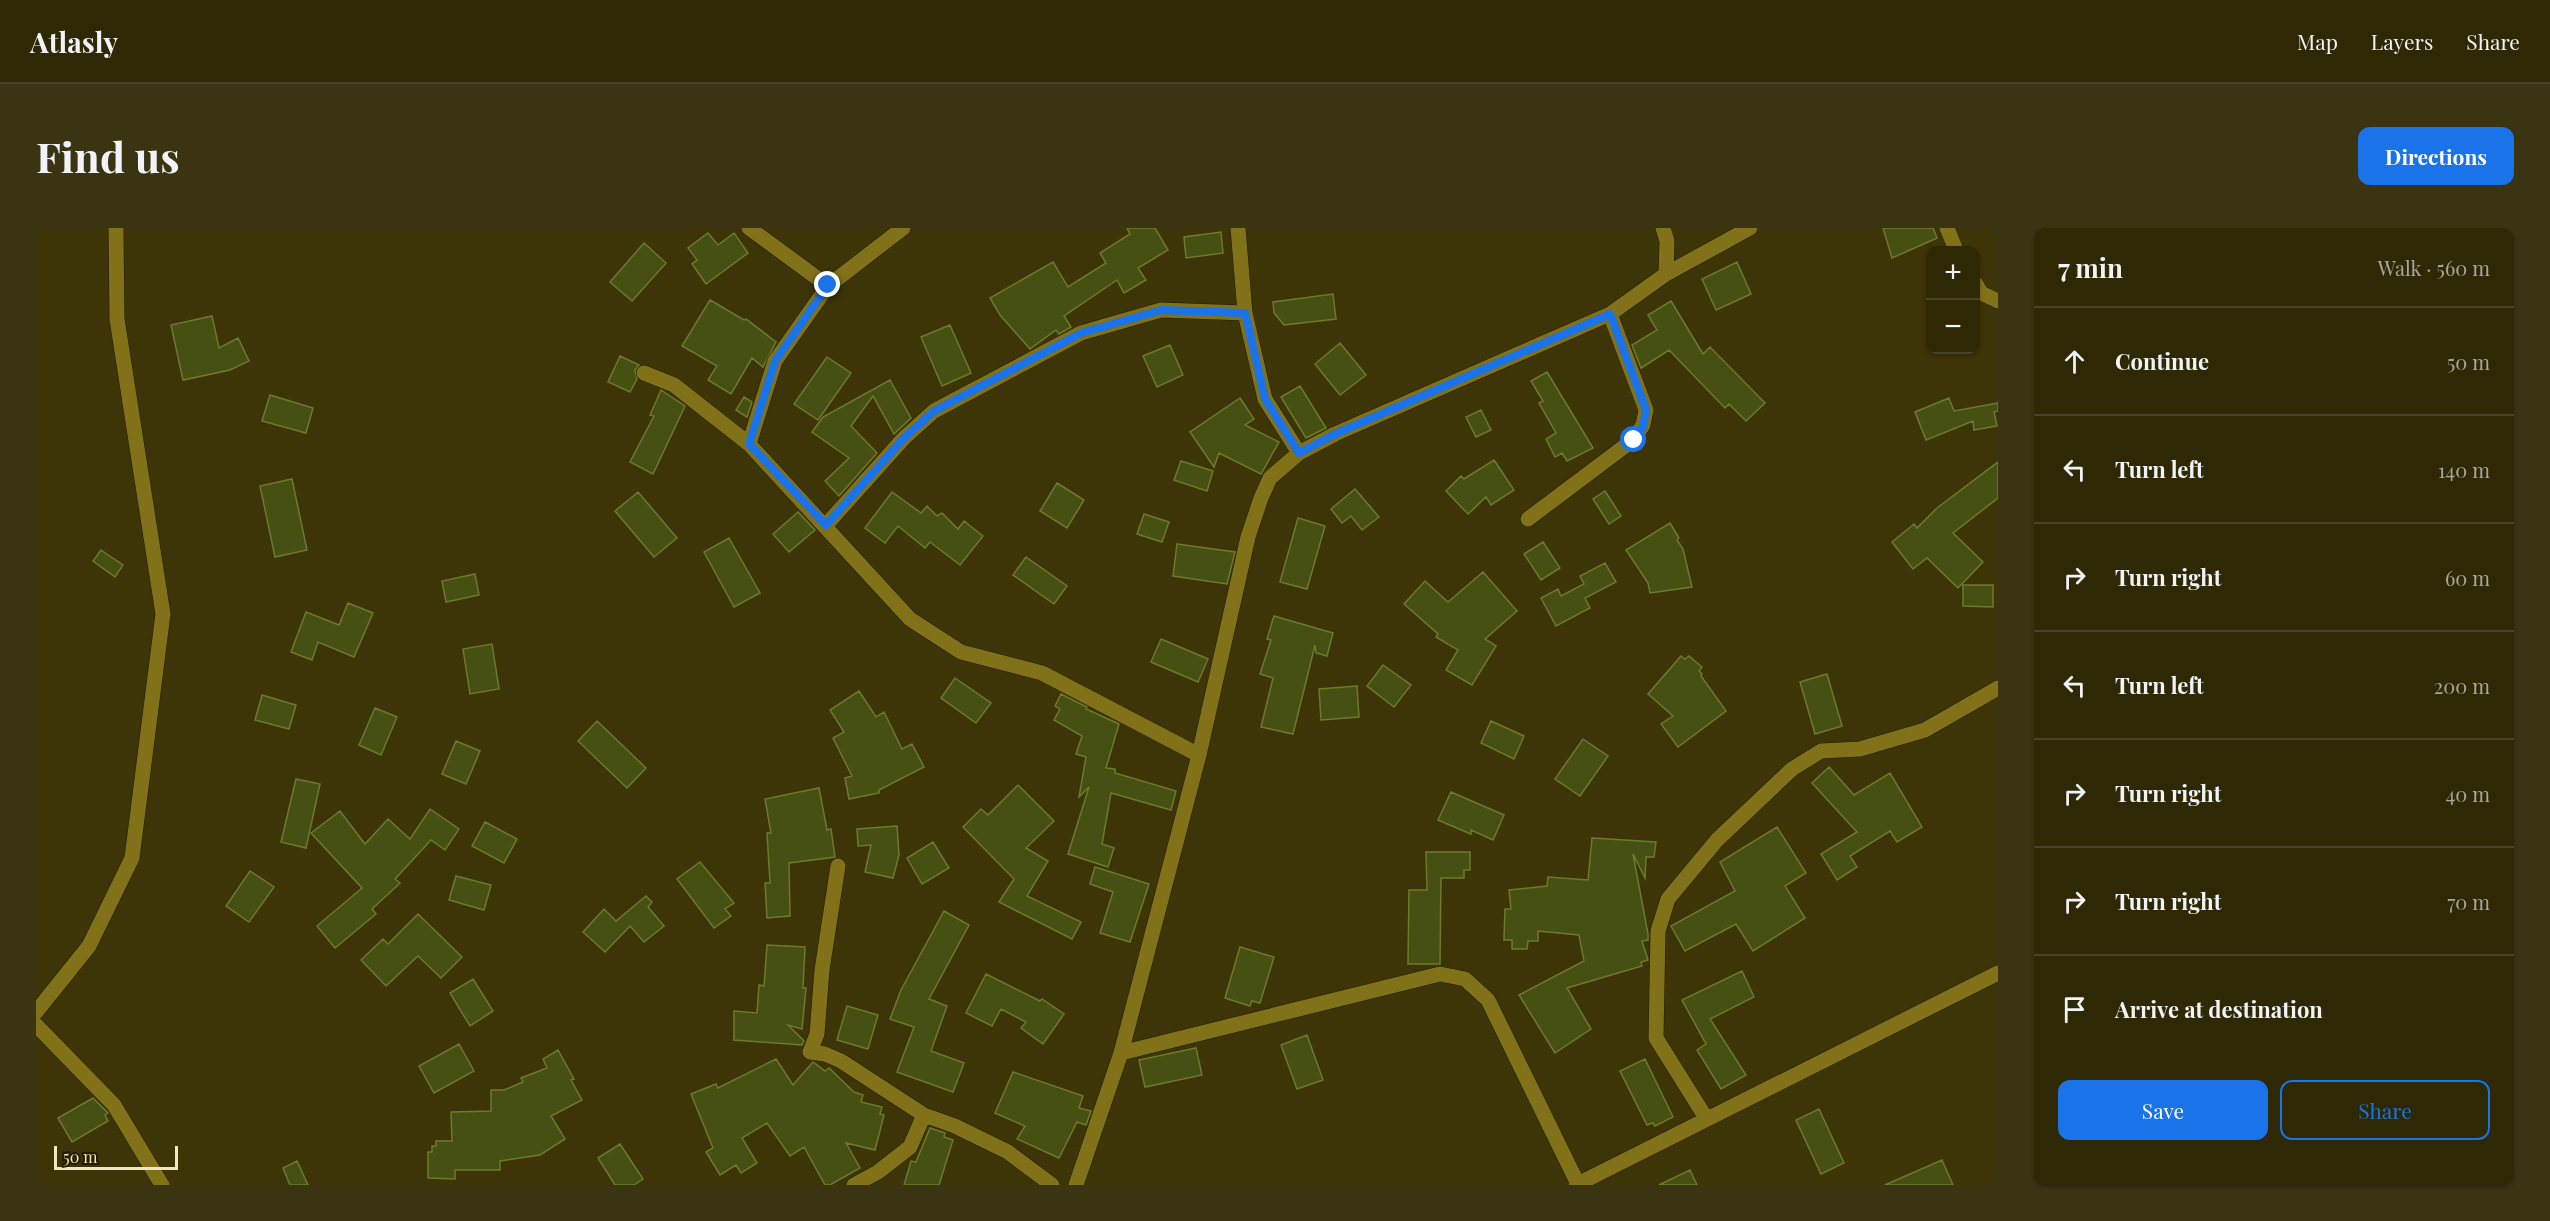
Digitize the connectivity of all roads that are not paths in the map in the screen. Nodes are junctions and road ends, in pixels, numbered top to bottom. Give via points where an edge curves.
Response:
1 (116, 228) edge
2 (749, 228) edge
3 (903, 228) edge
4 (1238, 228) edge
5 (1663, 228) edge
6 (1750, 228) edge
7 (1947, 228) edge
8 (1954, 246) edge
9 (1666, 274) junction
10 (828, 285) junction
11 (1980, 291) edge
12 (1998, 301) edge
13 (1245, 313) junction
14 (1610, 314) junction
15 (644, 373) dead end
16 (749, 444) junction
17 (1299, 453) junction
18 (1528, 519) dead end
19 (826, 525) junction
20 (1998, 688) edge
21 (1199, 755) junction
22 (838, 866) dead end
23 (1998, 973) edge
24 (36, 1012) edge
25 (36, 1025) edge
26 (1121, 1053) junction
27 (924, 1115) junction
28 (1706, 1118) junction
29 (1577, 1184) edge
30 (162, 1185) edge
31 (854, 1185) edge
32 (1052, 1185) edge
33 (1076, 1185) edge

1 - 24 street via 117,319 163,614 132,858 89,946
2 - 10 street
3 - 10 street
4 - 13 street
5 - 9 street via 1667,241
6 - 9 street
7 - 8 street
9 - 14 street
10 - 16 street via 775,361
11 - 12 street
13 - 17 street via 1265,399
13 - 19 street via 1161,310 1081,333 934,411 904,438
14 - 17 street
14 - 18 street via 1646,410 1643,426 1634,440
15 - 16 street via 674,385
16 - 19 street
17 - 21 street via 1270,478 1248,537
19 - 21 street via 910,619 961,652 1042,673
20 - 28 street via 1926,730 1860,749 1821,751 1792,769 1717,840 1668,899 1658,931 1656,1038
21 - 26 street
22 - 27 street via 817,1034 810,1052 841,1061
23 - 28 street
25 - 30 street via 114,1105
26 - 29 street via 1440,974 1465,979 1488,1000
26 - 33 street
27 - 31 street via 909,1147
27 - 32 street via 1008,1152
28 - 29 street

